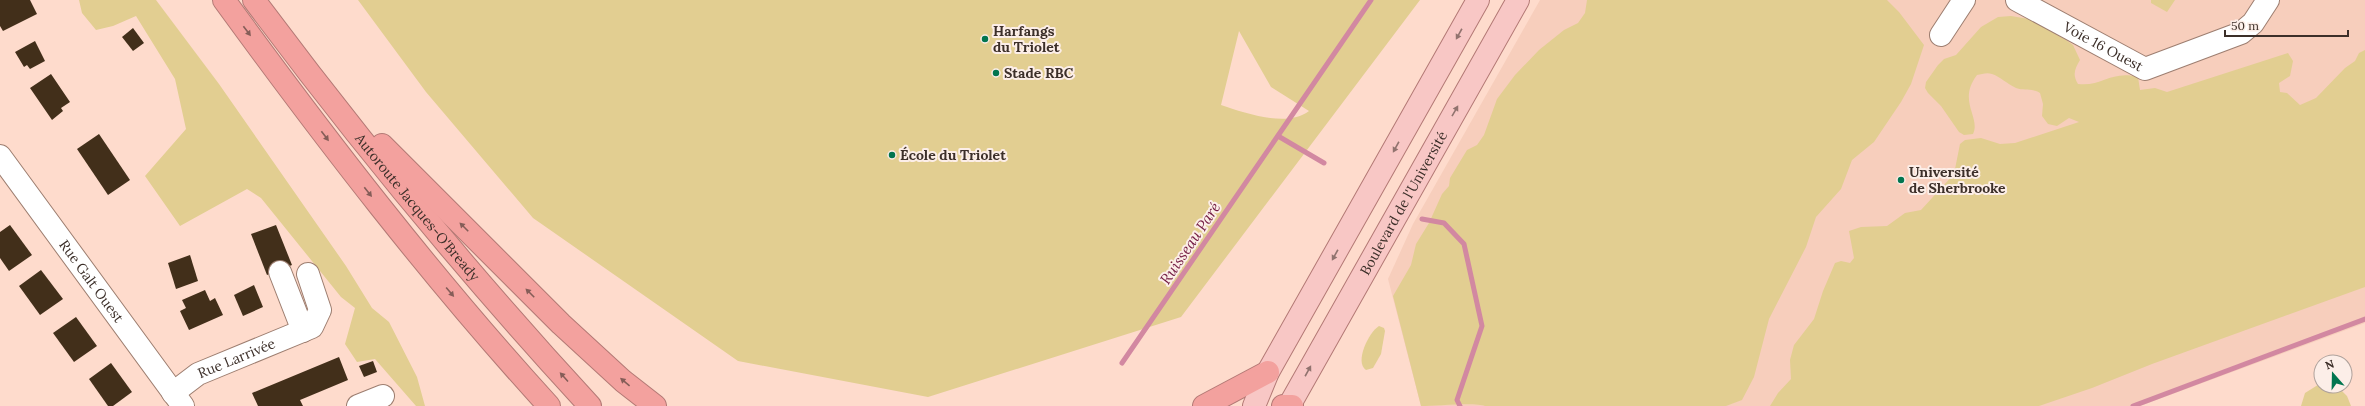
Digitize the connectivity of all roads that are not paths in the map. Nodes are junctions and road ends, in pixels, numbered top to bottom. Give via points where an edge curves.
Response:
1 (224, 0) edge
2 (254, 0) edge
3 (1478, 0) edge
4 (1518, 0) edge
5 (1964, 0) edge
6 (2018, 0) edge
7 (2268, 0) edge
8 (1941, 35) dead end
9 (309, 72) junction
10 (0, 156) edge
11 (280, 272) dead end
12 (308, 274) dead end
13 (303, 331) junction
14 (1268, 372) junction
15 (383, 396) dead end
16 (178, 399) edge
17 (358, 406) edge
18 (549, 406) edge
19 (590, 406) edge
20 (655, 406) edge
21 (1204, 406) edge
22 (1254, 406) edge
23 (1288, 406) edge

1 -> 18 highway, Autoroute Jacques-O'Bready via 372,197 491,341
2 - 9 highway, Autoroute Jacques-O'Bready
3 -> 14 main road
23 -> 4 main road, Boulevard de l'Université
5 - 8 street
6 - 7 street, Voie 16 Ouest via 2145,69 2241,33 2254,21
19 -> 9 highway, Autoroute Jacques-O'Bready via 464,264
20 -> 9 highway via 567,330
10 - 16 street, Rue Galt Ouest
11 - 13 street
12 - 13 street via 320,310 312,327
13 - 16 street, Rue Larrivée via 198,374
14 - 21 highway
14 - 22 main road
15 - 17 street

